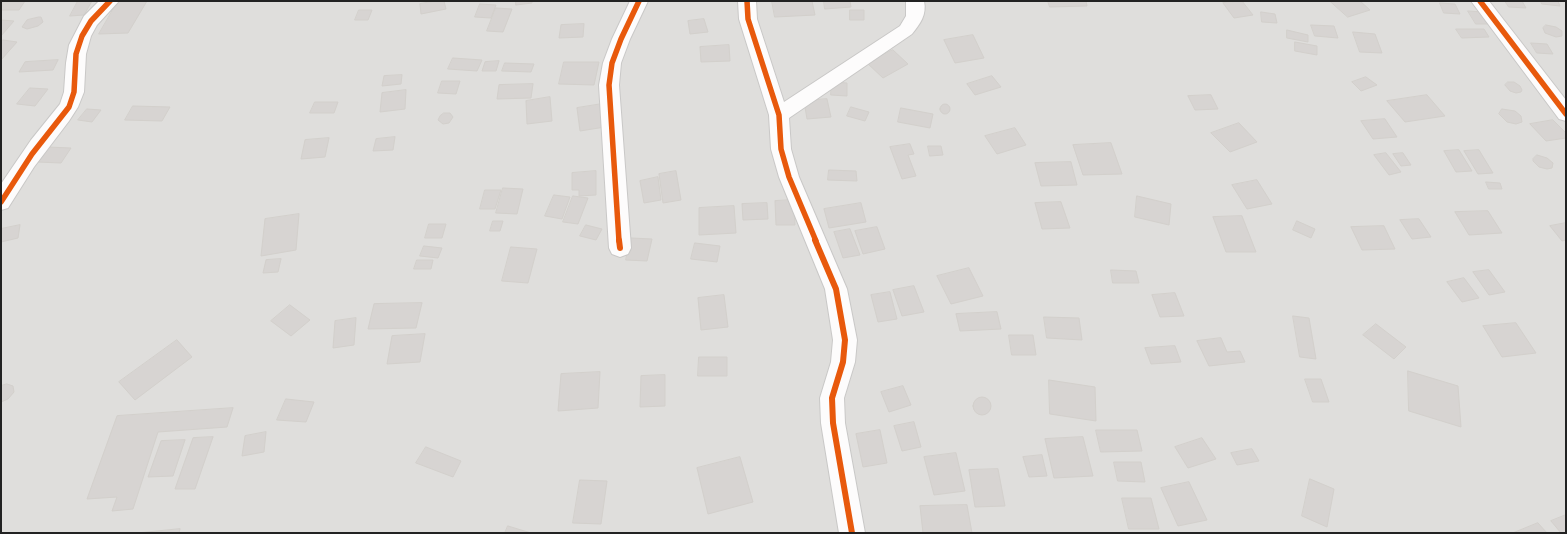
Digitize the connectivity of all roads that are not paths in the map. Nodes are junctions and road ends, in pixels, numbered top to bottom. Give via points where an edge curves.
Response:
1 (110, 1) edge
2 (639, 1) edge
3 (747, 1) edge
4 (915, 1) edge
5 (1480, 1) edge
6 (1566, 114) edge
7 (779, 115) junction
8 (1, 202) edge
9 (620, 248) dead end
10 (852, 533) edge

1 - 8 street via 91,20 78,44 76,84 71,102 24,165
2 - 9 street via 612,63 609,85
3 - 7 street via 748,20
4 - 7 street via 915,17 906,30
5 - 6 street
7 - 10 street via 781,148 789,177 836,289 845,340 843,362 832,398 833,422

